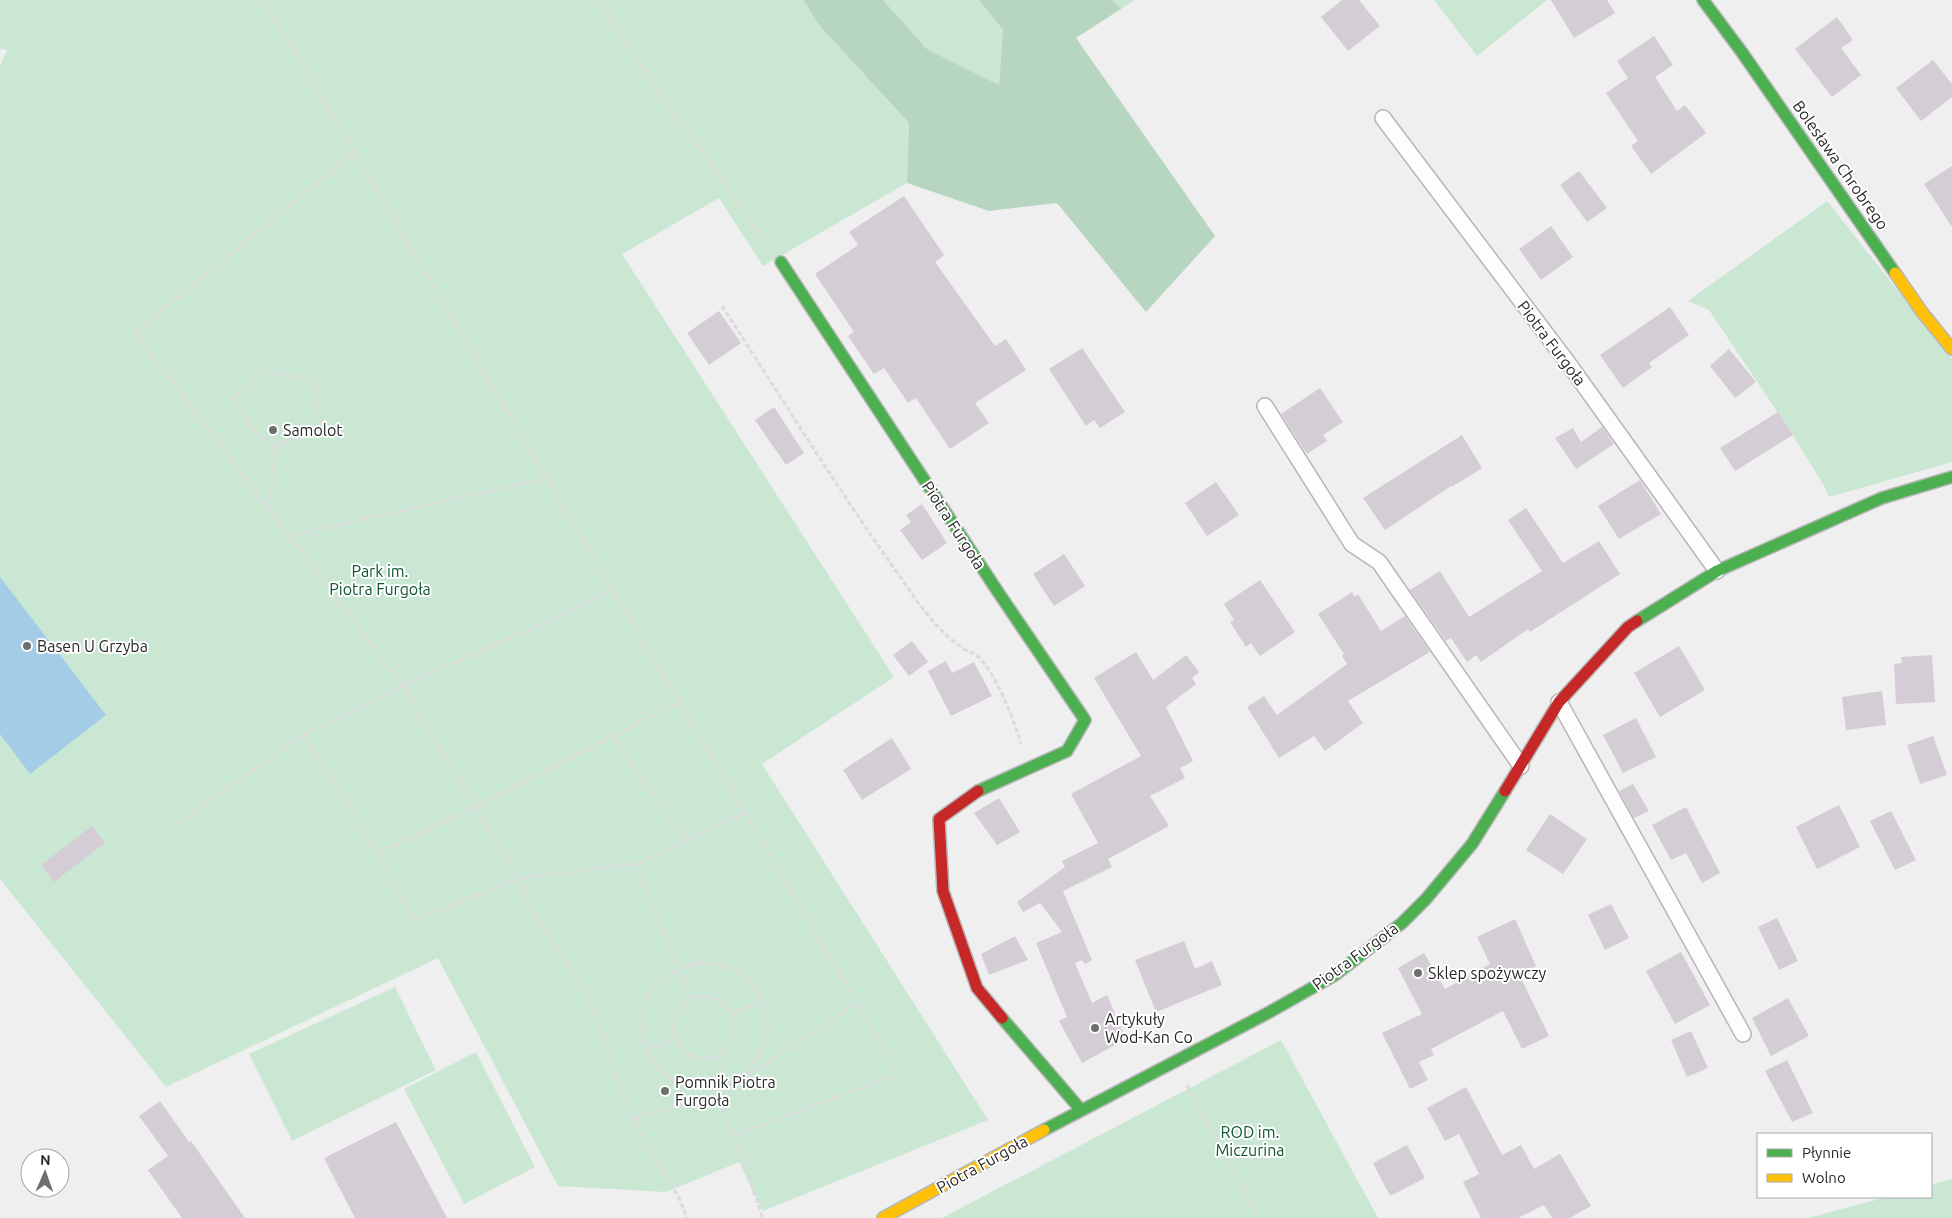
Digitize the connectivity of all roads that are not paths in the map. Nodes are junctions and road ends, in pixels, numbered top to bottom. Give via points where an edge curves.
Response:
1 (1703, 0) edge
2 (1383, 118) dead end
3 (781, 262) road end
4 (1952, 349) edge
5 (1265, 406) dead end
6 (1952, 478) edge
7 (1717, 571) junction
8 (1559, 702) junction
9 (1520, 766) junction
10 (1743, 1034) dead end
11 (1081, 1110) junction
12 (883, 1218) edge

1 - 4 street, Bolesława Chrobrego via 1922,312
2 - 7 lane, Piotra Furgoła via 1568,363
3 - 11 street, Piotra Furgoła via 1085,720 1068,751 979,790 939,819 943,891 977,988
5 - 9 lane via 1352,544 1379,562
6 - 7 street, Piotra Furgoła via 1882,498
7 - 8 street, Piotra Furgoła via 1628,627
8 - 9 street, Piotra Furgoła
8 - 10 lane
9 - 11 street, Piotra Furgoła via 1472,844 1402,923 1335,975
11 - 12 street, Piotra Furgoła

